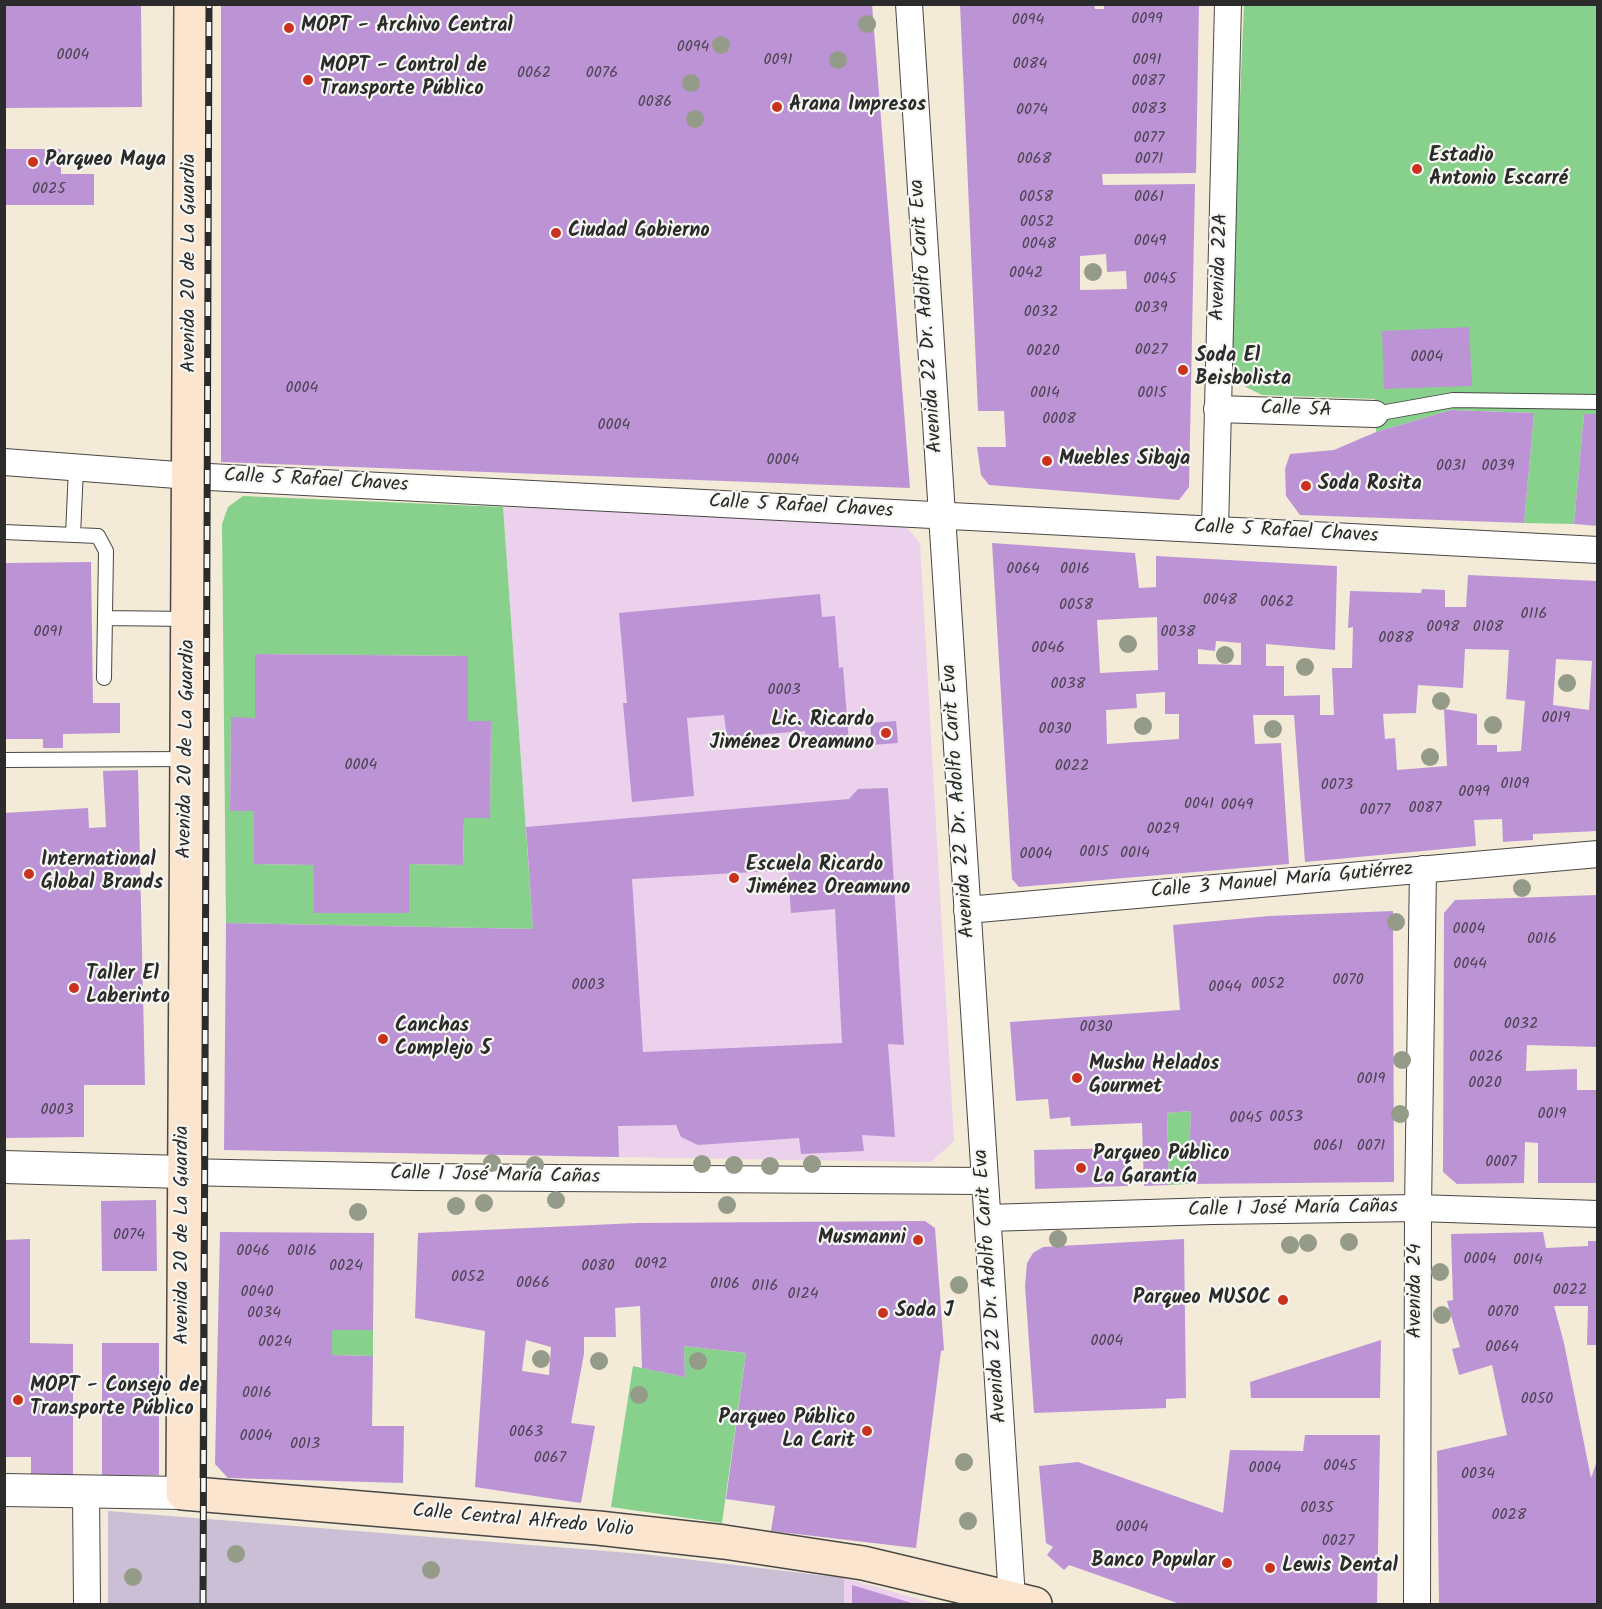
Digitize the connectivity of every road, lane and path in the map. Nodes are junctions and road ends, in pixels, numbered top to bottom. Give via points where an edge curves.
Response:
1 (191, 4) edge
2 (909, 4) edge
3 (1228, 4) edge
4 (1598, 402) edge
5 (1217, 409) junction
6 (1375, 414) joint
7 (4, 462) edge
8 (76, 468) junction
9 (190, 476) junction
10 (941, 515) junction
11 (1215, 529) junction
12 (4, 532) edge
13 (74, 535) junction
14 (1598, 550) edge
15 (105, 618) junction
16 (189, 618) junction
17 (104, 678) dead end
18 (188, 759) junction
19 (4, 760) edge
20 (1598, 854) edge
21 (1423, 869) junction
22 (968, 910) junction
23 (4, 1167) edge
24 (183, 1173) junction
25 (985, 1181) junction
26 (1418, 1208) junction
27 (1598, 1214) edge
28 (988, 1218) junction
29 (4, 1490) edge
30 (86, 1490) junction
31 (183, 1493) junction
32 (1023, 1601) edge
33 (87, 1605) edge
34 (1417, 1605) edge

1 - 9 main road, Avenida 20 de La Guardia
2 - 10 street, Avenida 22 Dr. Adolfo Carit Eva
3 - 5 street, Avenida 22A
4 - 6 lane via 1453,400
5 - 6 street, Calle 5A
5 - 11 street, Avenida 22A
7 - 8 street, Calle 5 Rafael Chaves
8 - 9 street, Calle 5 Rafael Chaves
8 - 13 lane
9 - 10 street, Calle 5 Rafael Chaves
9 - 16 main road, Avenida 20 de La Guardia
10 - 11 street, Calle 5 Rafael Chaves
10 - 22 street, Avenida 22 Dr. Adolfo Carit Eva
11 - 14 street, Calle 5 Rafael Chaves
12 - 13 lane
13 - 15 lane via 98,536 106,551
15 - 16 lane
15 - 17 lane
16 - 18 main road, Avenida 20 de La Guardia
18 - 19 lane
18 - 24 main road, Avenida 20 de La Guardia
20 - 21 street, Calle 3 Manuel María Gutiérrez
21 - 22 street, Calle 3 Manuel María Gutiérrez
21 - 26 street, Avenida 24
22 - 25 street, Avenida 22 Dr. Adolfo Carit Eva
23 - 24 street, Calle 1 José María Cañas
24 - 25 street, Calle 1 José María Cañas
24 - 31 main road, Avenida 20 de La Guardia
25 - 28 street, Avenida 22 Dr. Adolfo Carit Eva
26 - 27 street, Calle 1 José María Cañas
26 - 28 street, Calle 1 José María Cañas
26 - 34 street, Avenida 24
28 - 32 street, Avenida 22 Dr. Adolfo Carit Eva
29 - 30 street, Calle Central Alfredo Volio
30 - 31 street, Calle Central Alfredo Volio
30 - 33 street
31 - 32 main road, Calle Central Alfredo Volio via 724,1542 862,1563

